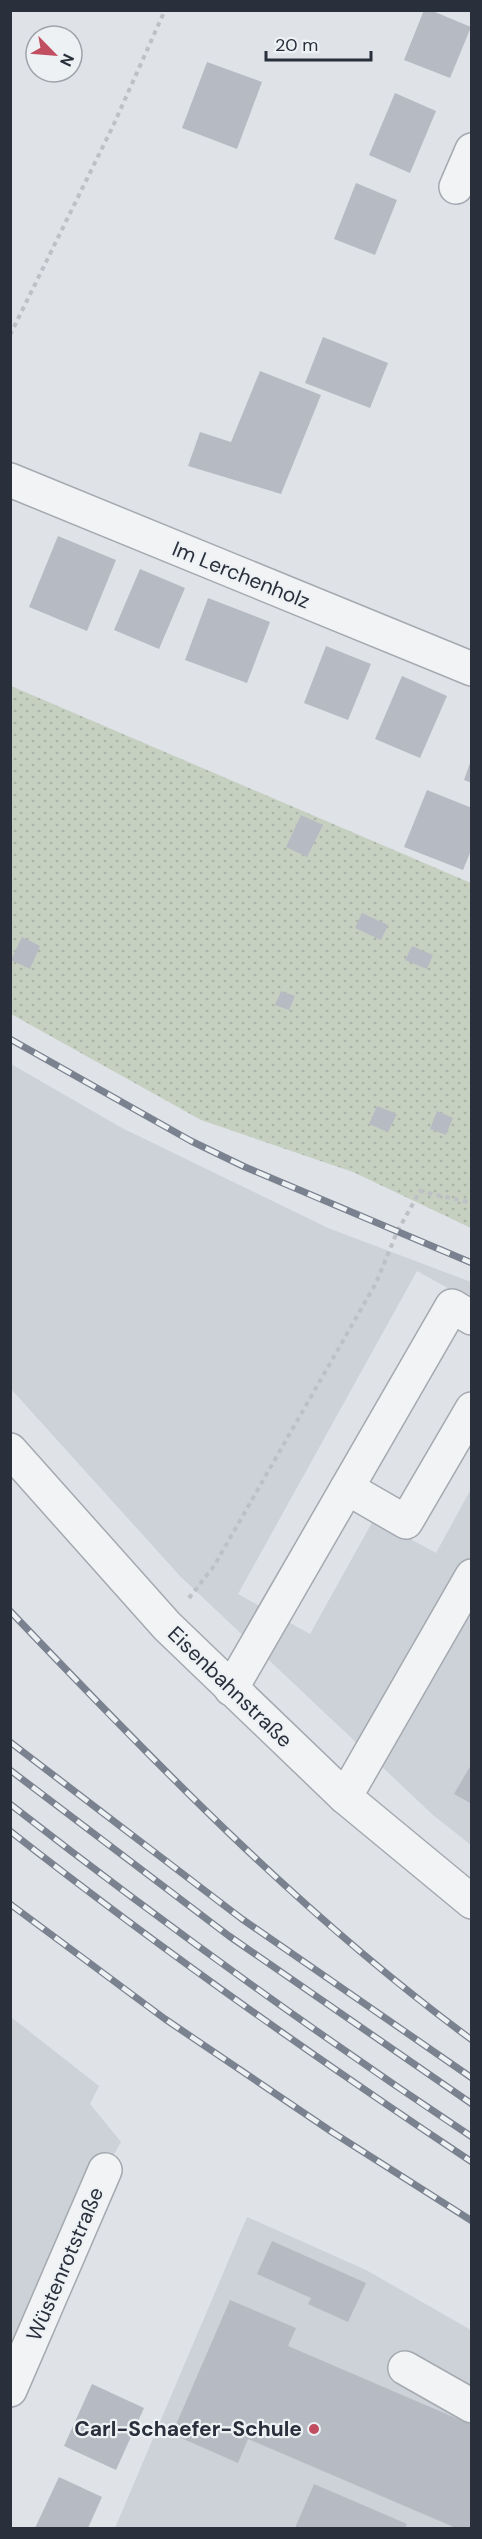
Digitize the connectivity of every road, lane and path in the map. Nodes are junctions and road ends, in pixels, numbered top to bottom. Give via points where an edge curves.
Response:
1 (165, 10) edge
2 (471, 150) edge
3 (456, 187) dead end
4 (10, 334) edge
5 (10, 480) edge
6 (471, 669) edge
7 (471, 1203) edge
8 (471, 1318) edge
9 (471, 1409) edge
10 (10, 1450) edge
11 (347, 1488) junction
12 (471, 1576) edge
13 (167, 1626) junction
14 (231, 1689) junction
15 (345, 1797) junction
16 (471, 1902) edge
17 (105, 2170) dead end
18 (405, 2368) dead end
19 (10, 2390) edge
20 (471, 2406) edge

1 - 4 path via 113,126
2 - 3 street
5 - 6 street, Im Lerchenholz
7 - 13 path via 420,1191 376,1282 214,1566
8 - 11 street via 452,1306
9 - 11 street via 406,1522
10 - 13 street, Eisenbahnstraße
11 - 14 street
12 - 15 street
13 - 14 street, Eisenbahnstraße
14 - 15 street, Eisenbahnstraße
15 - 16 street, Eisenbahnstraße
17 - 19 street, Wüstenrotstraße
18 - 20 street

